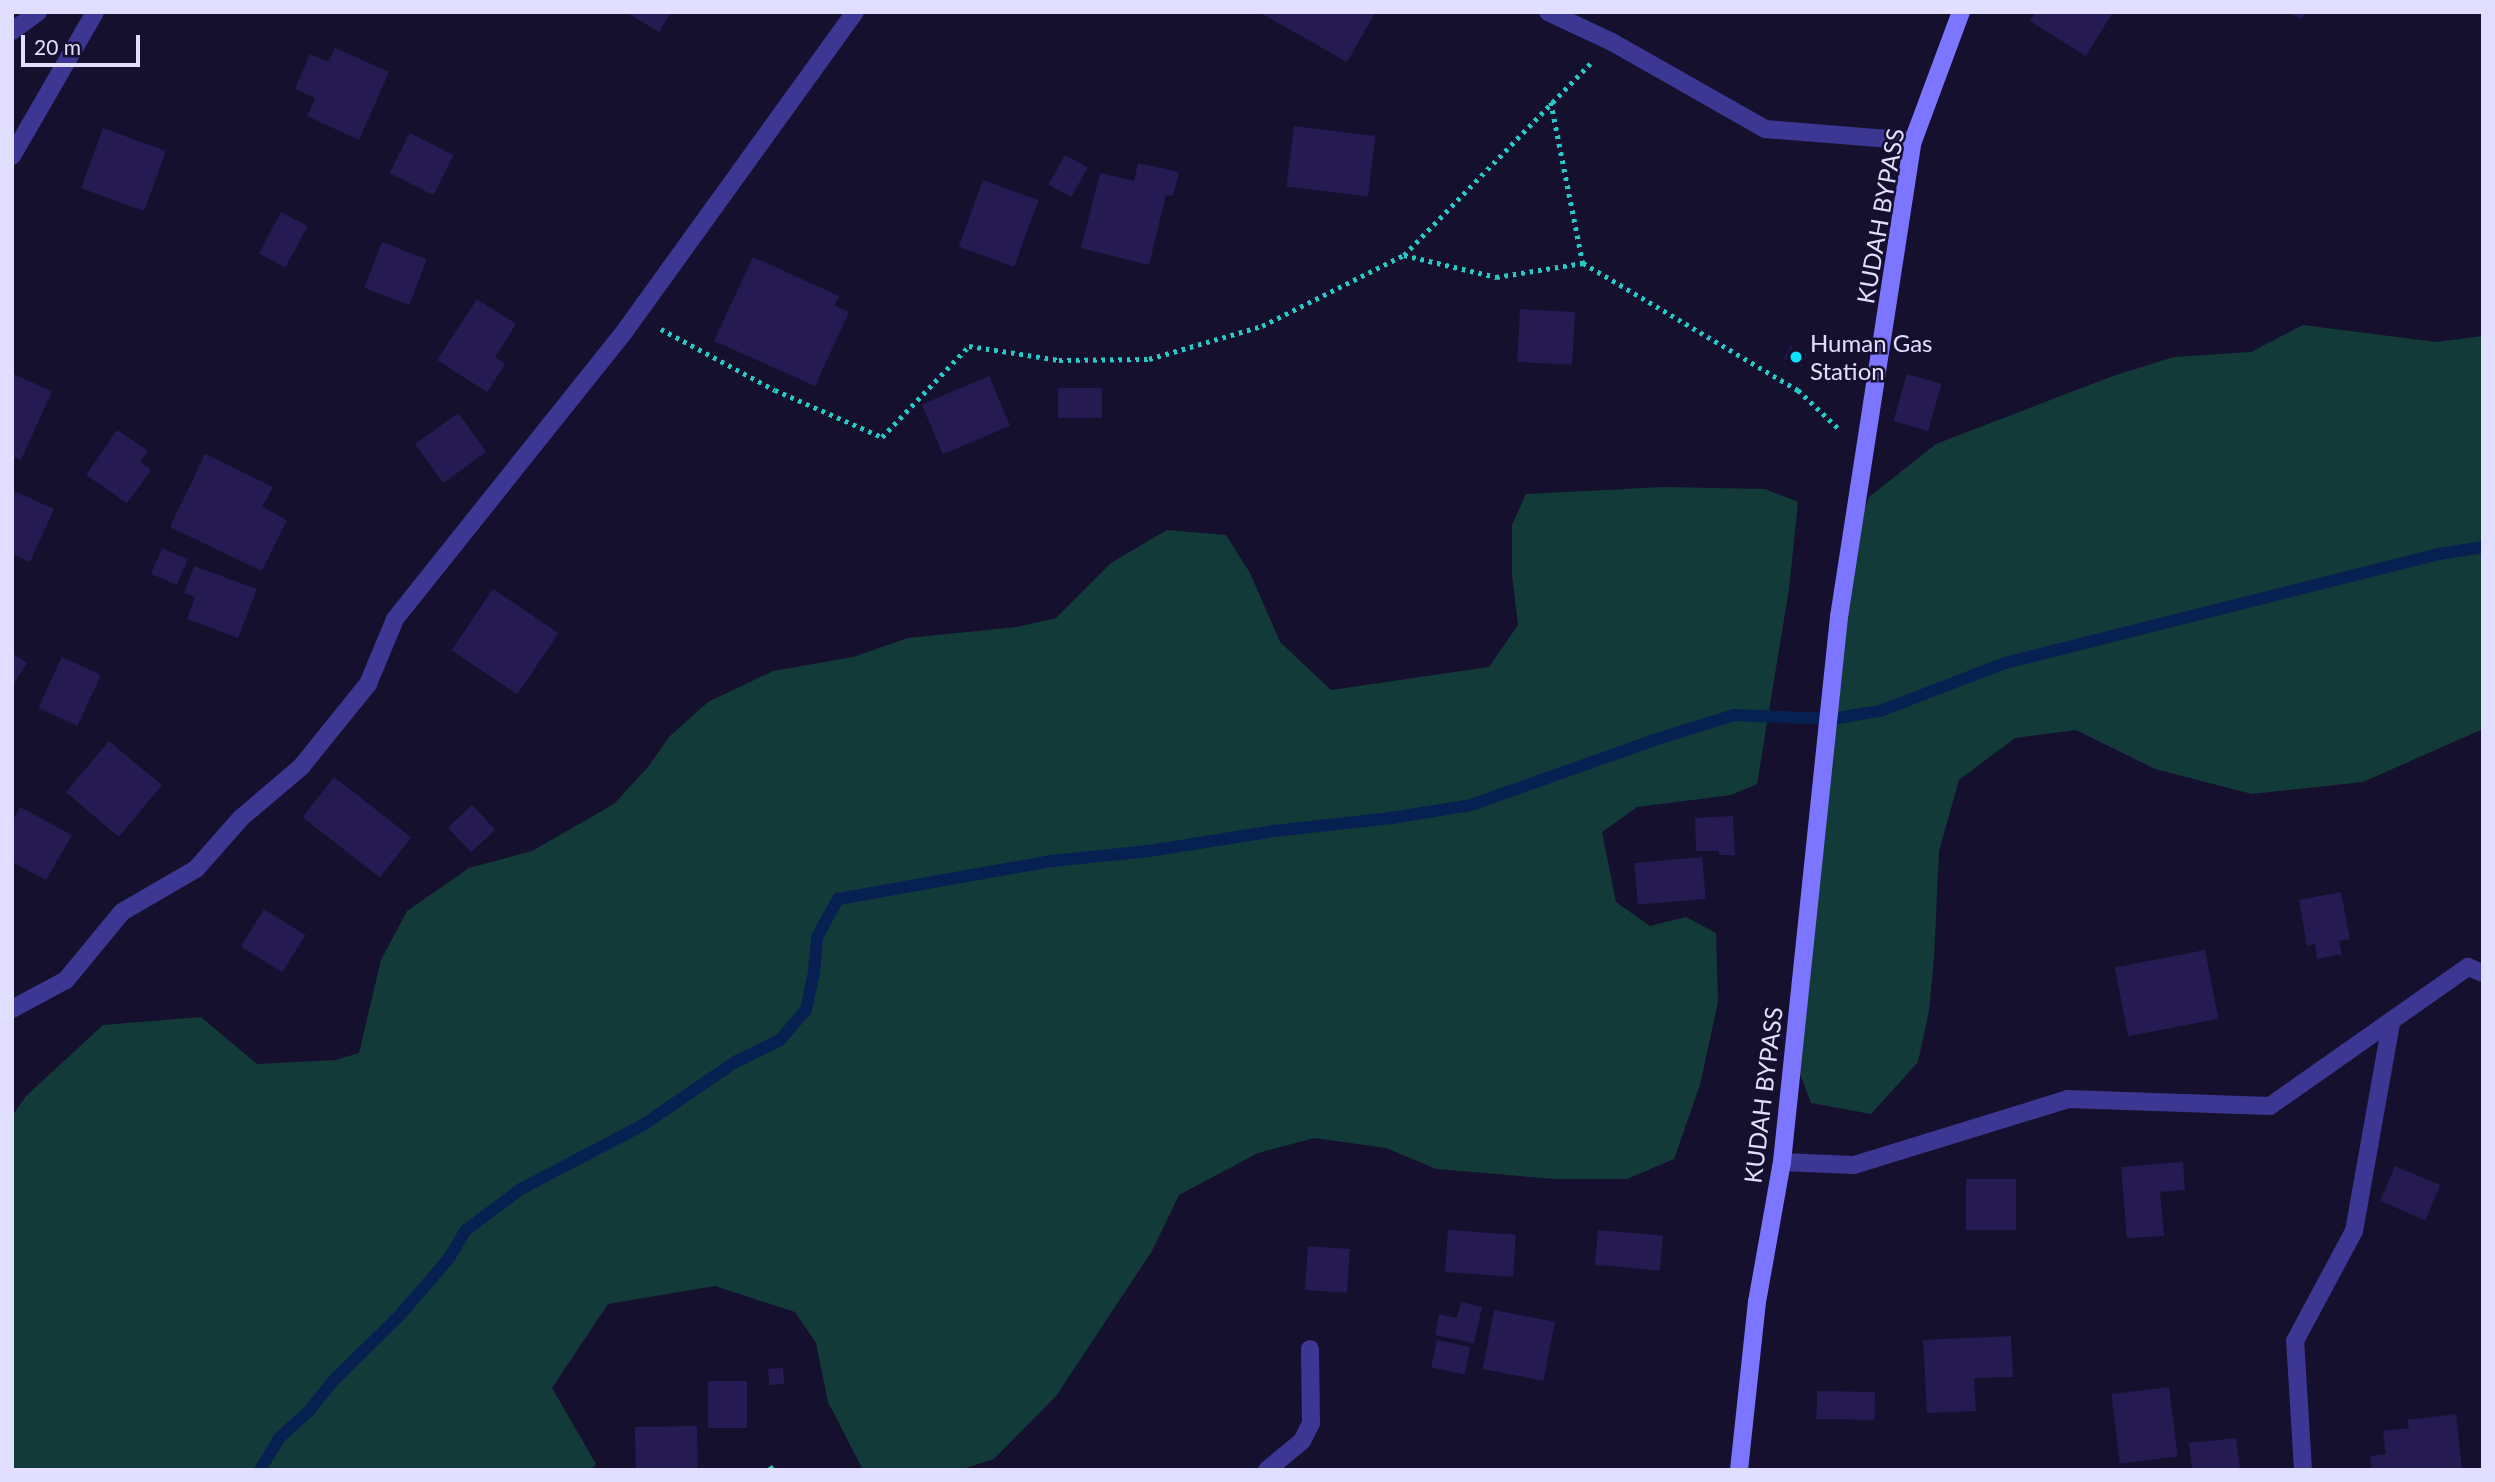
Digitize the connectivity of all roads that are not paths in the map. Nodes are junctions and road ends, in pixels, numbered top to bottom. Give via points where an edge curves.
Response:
1 (38, 12) edge
2 (95, 12) edge
3 (855, 12) edge
4 (1548, 12) edge
5 (1961, 12) edge
6 (12, 31) edge
7 (1913, 141) junction
8 (12, 156) edge
9 (2483, 973) edge
10 (12, 1009) edge
11 (2391, 1023) junction
12 (1782, 1162) junction
13 (1310, 1349) dead end
14 (1267, 1470) edge
15 (1739, 1470) edge
16 (2303, 1470) edge

1 - 6 street
2 - 8 street
3 - 10 street via 636,314 395,619 368,684 301,767 241,818 196,869 122,912 66,980
4 - 7 street via 1612,42 1765,129
5 - 7 street, KUDAH BYPASS
7 - 12 street, KUDAH BYPASS via 1826,726
9 - 11 street via 2468,967
11 - 12 street via 2270,1106 2068,1099 1854,1165
11 - 16 street via 2354,1231 2295,1341
12 - 15 street, KUDAH BYPASS via 1757,1302
13 - 14 street via 1311,1423 1302,1441

